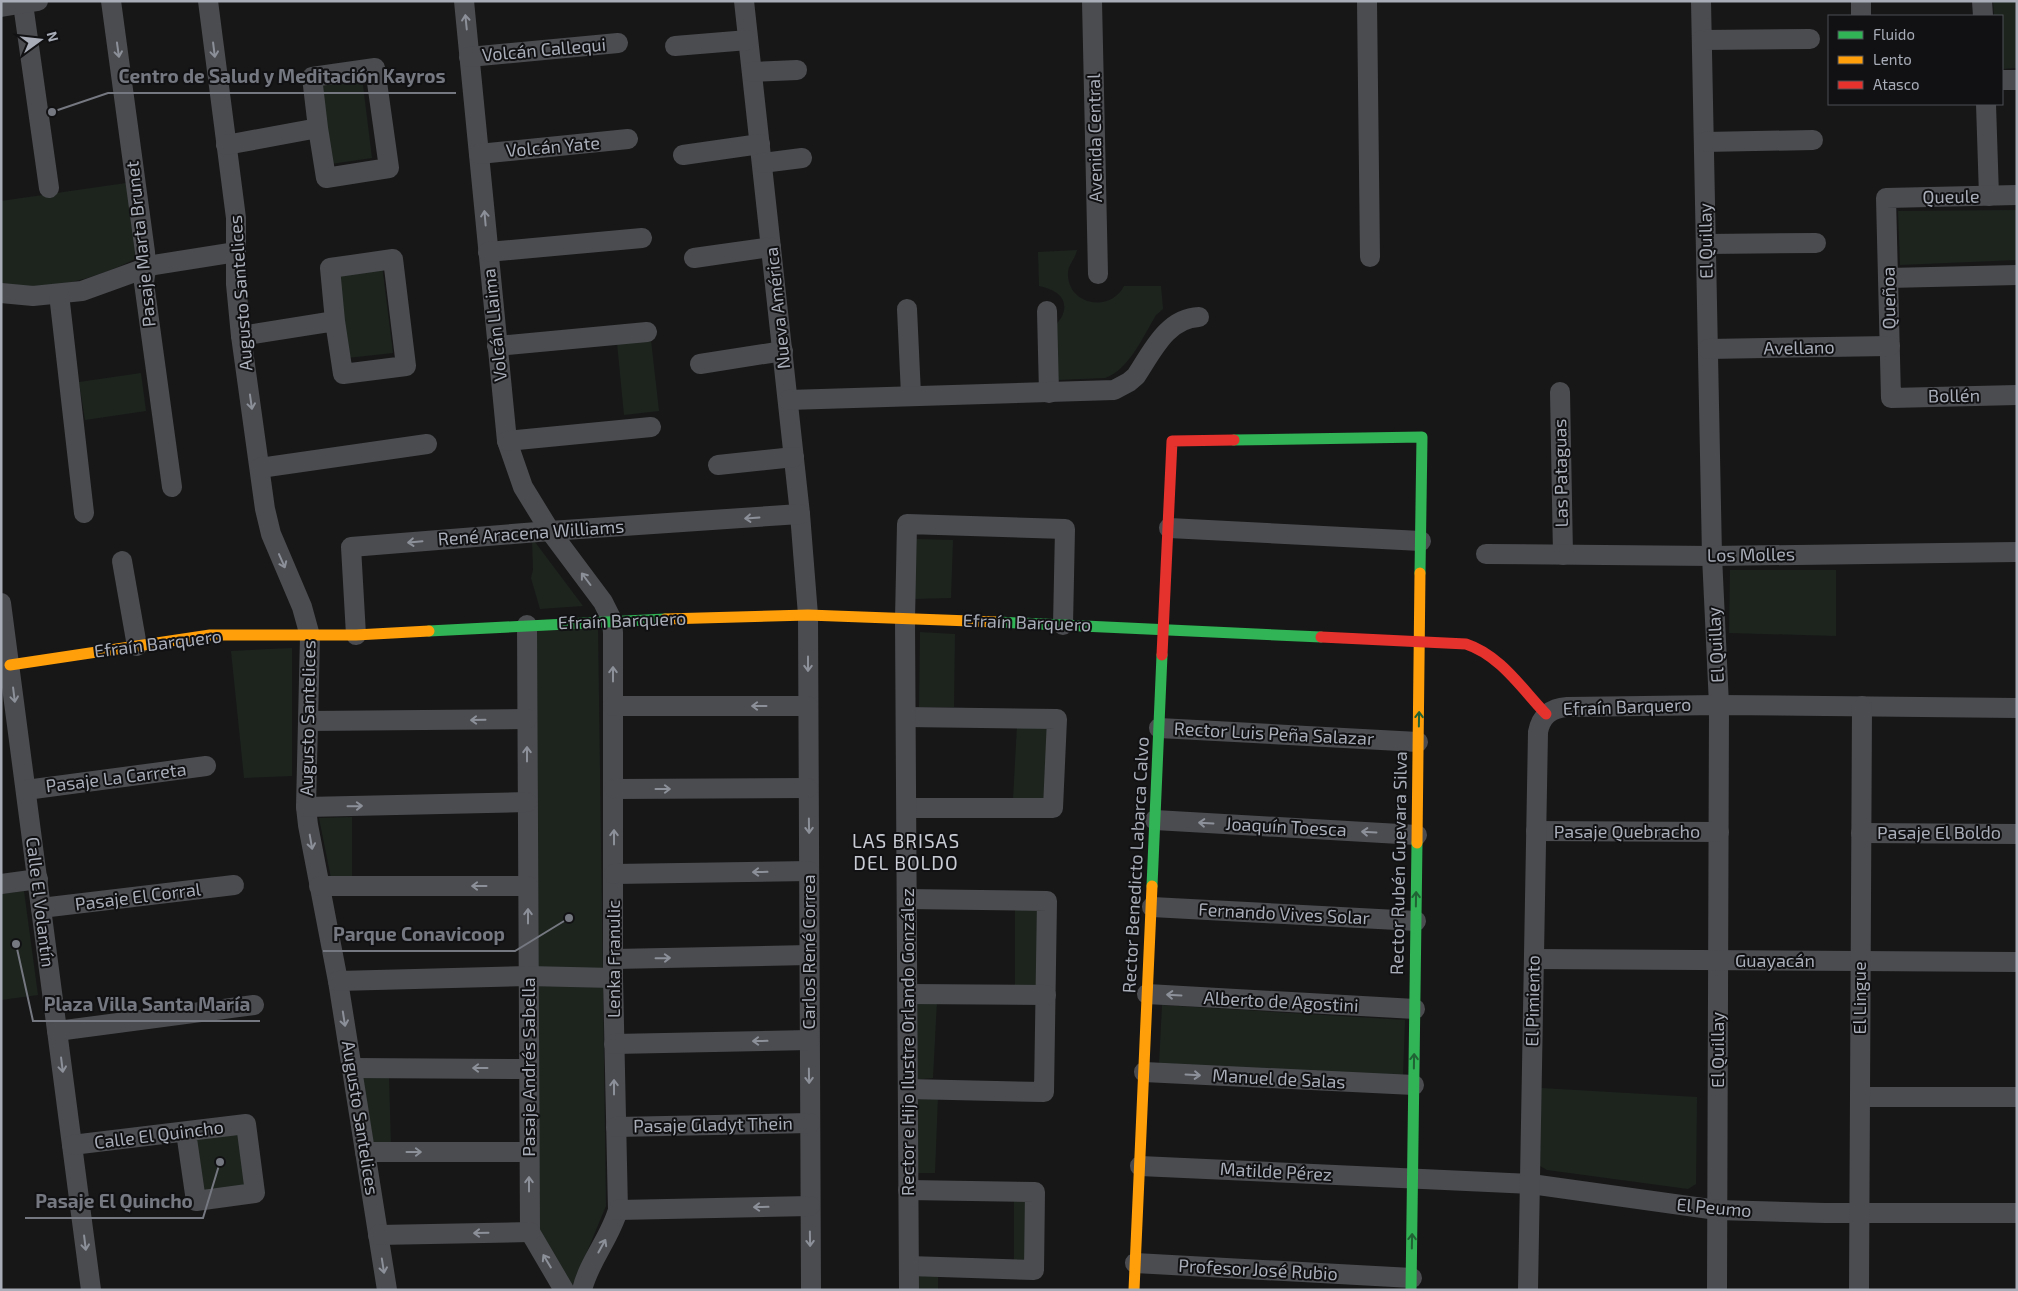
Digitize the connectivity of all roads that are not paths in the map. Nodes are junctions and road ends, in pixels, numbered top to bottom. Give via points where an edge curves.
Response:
1 (111, 1) edge
2 (208, 1) edge
3 (464, 1) edge
4 (744, 1) edge
5 (1092, 1) edge
6 (1367, 1) edge
7 (1701, 1) edge
8 (1861, 1) edge
9 (1982, 1) edge
10 (31, 2) edge
11 (1, 7) edge
12 (1861, 15) edge
13 (1983, 15) edge
14 (1810, 38) dead end
15 (748, 40) junction
16 (1702, 40) junction
17 (618, 43) dead end
18 (675, 46) dead end
19 (469, 58) junction
20 (797, 70) dead end
21 (752, 72) junction
22 (2003, 80) edge
23 (2017, 80) edge
24 (1986, 105) edge
25 (318, 128) junction
26 (628, 140) dead end
27 (1813, 140) dead end
28 (1704, 142) junction
29 (226, 145) junction
30 (761, 153) junction
31 (479, 154) junction
32 (683, 155) dead end
33 (802, 158) dead end
34 (49, 188) dead end
35 (2017, 195) edge
36 (1989, 196) junction
37 (1886, 198) joint
38 (642, 238) dead end
39 (1816, 243) dead end
40 (1706, 244) junction
41 (771, 247) junction
42 (236, 252) junction
43 (488, 252) junction
44 (1370, 257) dead end
45 (694, 258) dead end
46 (146, 267) junction
47 (1098, 274) dead end
48 (2017, 275) edge
49 (1888, 278) junction
50 (1, 292) edge
51 (59, 294) junction
52 (907, 309) dead end
53 (1047, 311) dead end
54 (1199, 317) dead end
55 (335, 321) junction
56 (647, 332) dead end
57 (241, 336) junction
58 (497, 346) junction
59 (1890, 346) junction
60 (1708, 349) junction
61 (783, 351) junction
62 (700, 364) dead end
63 (1560, 392) dead end
64 (1049, 393) junction
65 (910, 395) junction
66 (2017, 395) edge
67 (1891, 398) joint
68 (788, 400) junction
69 (651, 427) dead end
70 (506, 441) junction
71 (1172, 441) joint
72 (426, 444) dead end
73 (794, 457) junction
74 (718, 465) dead end
75 (260, 468) junction
76 (172, 487) dead end
77 (84, 513) dead end
78 (800, 514) junction
79 (1168, 528) junction
80 (550, 531) junction
81 (1421, 541) junction
82 (2017, 552) edge
83 (1486, 554) dead end
84 (1563, 555) junction
85 (1712, 556) junction
86 (122, 562) dead end
87 (1, 603) edge
88 (808, 615) junction
89 (905, 619) junction
90 (612, 620) junction
91 (528, 625) junction
92 (1063, 625) junction
93 (1164, 629) junction
94 (3, 630) edge
95 (310, 636) junction
96 (356, 636) junction
97 (1420, 641) junction
98 (137, 646) junction
99 (10, 665) junction
100 (1719, 705) junction
101 (613, 706) junction
102 (808, 706) junction
103 (1862, 706) junction
104 (2017, 708) edge
105 (1546, 714) junction
106 (906, 717) junction
107 (527, 719) junction
108 (308, 721) junction
109 (1159, 728) junction
110 (1418, 742) junction
111 (206, 766) dead end
112 (808, 788) junction
113 (614, 789) junction
114 (26, 790) junction
115 (527, 802) junction
116 (306, 807) junction
117 (906, 808) junction
118 (1155, 820) junction
119 (1536, 831) junction
120 (1719, 832) junction
121 (1862, 833) junction
122 (2017, 834) edge
123 (1417, 835) junction
124 (809, 871) junction
125 (614, 874) junction
126 (38, 879) junction
127 (1, 884) edge
128 (234, 885) dead end
129 (320, 886) junction
130 (528, 886) junction
131 (907, 899) junction
132 (1152, 907) junction
133 (41, 908) junction
134 (1416, 921) junction
135 (809, 955) junction
136 (1534, 959) junction
137 (1718, 960) junction
138 (1861, 961) junction
139 (2017, 962) edge
140 (614, 969) junction
141 (528, 976) junction
142 (338, 981) junction
143 (908, 994) junction
144 (1147, 994) junction
145 (1046, 995) junction
146 (254, 1005) dead end
147 (1415, 1010) junction
148 (57, 1030) junction
149 (809, 1040) junction
150 (614, 1044) junction
151 (352, 1068) junction
152 (529, 1068) junction
153 (1144, 1072) junction
154 (1414, 1085) junction
155 (908, 1089) junction
156 (1860, 1097) junction
157 (2017, 1097) edge
158 (810, 1123) junction
159 (616, 1127) junction
160 (186, 1132) junction
161 (72, 1145) junction
162 (365, 1152) junction
163 (529, 1152) junction
164 (1140, 1166) junction
165 (1413, 1179) junction
166 (1531, 1184) junction
167 (908, 1190) junction
168 (810, 1206) junction
169 (618, 1210) junction
170 (1717, 1210) junction
171 (1859, 1213) junction
172 (2017, 1213) edge
173 (530, 1232) junction
174 (378, 1235) junction
175 (1135, 1263) junction
176 (909, 1266) junction
177 (1411, 1284) edge
178 (91, 1290) edge
179 (387, 1290) edge
180 (564, 1290) edge
181 (582, 1290) edge
182 (811, 1290) edge
183 (909, 1290) edge
184 (1134, 1290) edge
185 (1528, 1290) edge
186 (1717, 1290) edge
187 (1859, 1290) edge

1 -> 46 street, Pasaje Marta Brunet
2 -> 29 street, Augusto Santelices
19 -> 3 street, Volcán Llaima
4 - 15 street, Nueva América
5 - 47 street, Avenida Central
6 - 44 street
7 - 16 street, El Quillay
8 - 12 street
9 - 13 street
10 - 11 street
10 - 34 street
14 - 16 street
15 - 18 street
15 - 21 street, Nueva América
16 - 28 street, El Quillay
17 - 19 street, Volcán Callequi
19 - 31 street, Volcán Llaima
20 - 21 street
21 - 30 street, Nueva América
22 - 23 street
24 - 36 street
25 - 25 street via 326,178 389,168 375,68 312,77
25 - 29 street
26 - 31 street, Volcán Yate
27 - 28 street
28 - 40 street, El Quillay
29 - 42 street, Augusto Santelices via 236,218
30 - 32 street
30 - 33 street
30 - 41 street, Nueva América
43 -> 31 street, Volcán Llaima
35 - 36 street, Queule
36 - 37 street, Queule
37 - 49 street, Queñoa
38 - 43 street
39 - 40 street
40 - 60 street, El Quillay
41 - 45 street
41 - 61 street, Nueva América
42 - 46 street
42 - 57 street, Augusto Santelices
43 - 58 street, Volcán Llaima
46 - 51 street via 82,291
46 - 76 street, Pasaje Marta Brunet via 144,284
48 - 49 street
49 - 59 street, Queñoa
50 - 51 street via 33,296
51 - 77 street
52 - 65 street
53 - 64 street
54 - 64 street via 1185,318 1172,326 1136,376 1121,387 1106,392
55 - 55 street via 344,374 406,366 393,259 330,268
55 - 57 street
56 - 58 street
57 -> 75 street, Augusto Santelices
58 - 70 street, Volcán Llaima
59 - 60 street, Avellano
59 - 67 street, Queñoa
60 - 85 street, El Quillay
61 - 62 street
61 - 68 street, Nueva América
63 - 84 street, Las Pataguas
64 - 65 street
65 - 68 street
66 - 67 street, Bollén
68 - 73 street, Nueva América
69 - 70 street
70 - 80 street, Volcán Llaima via 523,487
71 - 79 street, Rector Benedicto Labarca Calvo
71 - 81 street, Rector Rubén Guevara Silva via 1422,437
72 - 75 street
73 - 74 street
73 - 78 street, Nueva América
75 -> 95 street, Augusto Santelices via 269,529 302,607
78 -> 80 street, René Aracena Williams
78 - 88 street, Nueva América
79 - 81 street
79 - 93 street, Rector Benedicto Labarca Calvo
90 -> 80 street, Volcán Llaima via 603,602
80 -> 96 street, René Aracena Williams via 351,547
81 - 97 street, Rector Rubén Guevara Silva
82 - 85 street, Los Molles
83 - 84 street, Los Molles
84 - 85 street, Los Molles
85 - 100 street, El Quillay
86 - 98 street
87 - 94 street, Calle El Volantín
88 - 89 street, Efraín Barquero
88 - 90 street, Efraín Barquero
88 -> 102 street, Carlos René Correa
89 - 92 street, Efraín Barquero
89 - 92 street, Rector e Hijo Ilustre Orlando González via 907,524 1065,529
89 - 106 street, Rector e Hijo Ilustre Orlando González
90 - 91 street, Efraín Barquero
101 -> 90 street, Lenka Franulic
91 - 96 street, Efraín Barquero
91 - 107 street, Pasaje Andrés Sabella
92 - 93 street, Efraín Barquero
93 - 97 street, Efraín Barquero
93 - 109 street, Rector Benedicto Labarca Calvo
94 - 99 street, Calle El Volantín
95 - 96 street, Efraín Barquero
95 - 98 street, Efraín Barquero via 210,635
95 - 108 street, Augusto Santelices
97 - 105 street, Efraín Barquero via 1466,644 1484,651
110 -> 97 street, Rector Rubén Guevara Silva
98 - 99 street, Efraín Barquero
99 -> 114 street, Calle El Volantín
100 - 103 street, Efraín Barquero
100 - 105 street, Efraín Barquero via 1567,707
100 - 120 street, El Quillay
102 -> 101 street
101 - 113 street, Lenka Franulic
102 - 112 street, Carlos René Correa
103 - 104 street, Efraín Barquero
103 - 121 street, El Lingue
105 - 119 street, El Pimiento via 1538,732
106 - 117 street, Rector e Hijo Ilustre Orlando González
106 - 117 street via 1057,719 1053,808
107 -> 108 street
115 -> 107 street, Pasaje Andrés Sabella
108 - 116 street, Augusto Santelices
109 - 110 street, Rector Luis Peña Salazar
109 - 118 street, Rector Benedicto Labarca Calvo
110 - 123 street, Rector Rubén Guevara Silva
111 - 114 street, Pasaje La Carreta
113 -> 112 street
112 -> 124 street, Carlos René Correa
125 -> 113 street, Lenka Franulic
114 - 126 street, Calle El Volantín
116 -> 115 street
115 - 130 street, Pasaje Andrés Sabella
116 -> 129 street, Augusto Santelices
117 - 131 street, Rector e Hijo Ilustre Orlando González
123 -> 118 street, Joaquín Toesca
118 - 132 street, Rector Benedicto Labarca Calvo
119 - 120 street, Pasaje Quebracho
119 - 136 street, El Pimiento
120 - 137 street, El Quillay
121 - 122 street, Pasaje El Boldo
121 - 138 street, El Lingue
134 -> 123 street, Rector Rubén Guevara Silva
124 -> 125 street
124 - 135 street, Carlos René Correa
125 - 140 street, Lenka Franulic
126 - 127 street
126 - 133 street, Calle El Volantín
128 - 133 street, Pasaje El Corral
130 -> 129 street
129 - 142 street, Augusto Santelices
141 -> 130 street, Pasaje Andrés Sabella
131 - 143 street, Rector e Hijo Ilustre Orlando González
131 - 145 street via 1047,901
132 - 134 street, Fernando Vives Solar
132 - 144 street, Rector Benedicto Labarca Calvo
133 - 148 street, Calle El Volantín
134 - 147 street, Rector Rubén Guevara Silva
140 -> 135 street
135 - 149 street, Carlos René Correa
136 - 137 street, Guayacán
136 - 166 street, El Pimiento
137 - 138 street, Guayacán
137 - 170 street, El Quillay
138 - 139 street, Guayacán
138 - 156 street, El Lingue
140 - 141 street
140 - 150 street, Lenka Franulic
141 - 142 street
141 - 152 street, Pasaje Andrés Sabella
142 -> 151 street, Augusto Santelices
143 - 145 street
143 - 155 street, Rector e Hijo Ilustre Orlando González
147 -> 144 street, Alberto de Agostini
144 - 153 street, Rector Benedicto Labarca Calvo
145 - 155 street via 1044,1092
146 - 148 street
154 -> 147 street, Rector Rubén Guevara Silva
148 -> 161 street, Calle El Volantín
149 -> 150 street
149 -> 158 street, Carlos René Correa
159 -> 150 street, Lenka Franulic
152 -> 151 street
151 - 162 street, Augusto Santelices
152 - 163 street, Pasaje Andrés Sabella
153 -> 154 street, Manuel de Salas
153 - 164 street, Rector Benedicto Labarca Calvo
154 - 165 street, Rector Rubén Guevara Silva
155 - 167 street, Rector e Hijo Ilustre Orlando González
156 - 157 street
156 - 171 street, El Lingue
158 - 159 street, Pasaje Gladyt Thein
158 - 168 street, Carlos René Correa
159 - 169 street, Lenka Franulic
160 - 160 street, Calle El Quincho via 246,1124 256,1193 196,1201
160 - 161 street, Calle El Quincho
161 -> 178 street, Calle El Volantín
162 -> 163 street
162 - 174 street, Augusto Santelices
173 -> 163 street, Pasaje Andrés Sabella
164 - 165 street, Matilde Pérez
164 - 175 street, Rector Benedicto Labarca Calvo
165 - 166 street, El Peumo
177 -> 165 street, Rector Rubén Guevara Silva
166 - 170 street, El Peumo
166 - 185 street, El Pimiento
167 - 176 street, Rector e Hijo Ilustre Orlando González
167 - 176 street via 1035,1192 1034,1270
168 -> 169 street
168 -> 182 street, Carlos René Correa
181 -> 169 street, Lenka Franulic
170 - 171 street, El Peumo
170 - 186 street, El Quillay
171 - 172 street, El Peumo
171 - 187 street, El Lingue
173 -> 174 street
180 -> 173 street, Pasaje Andrés Sabella
174 -> 179 street, Augusto Santelices
175 - 177 street, Profesor José Rubio
175 - 184 street, Rector Benedicto Labarca Calvo
176 - 183 street, Rector e Hijo Ilustre Orlando González

